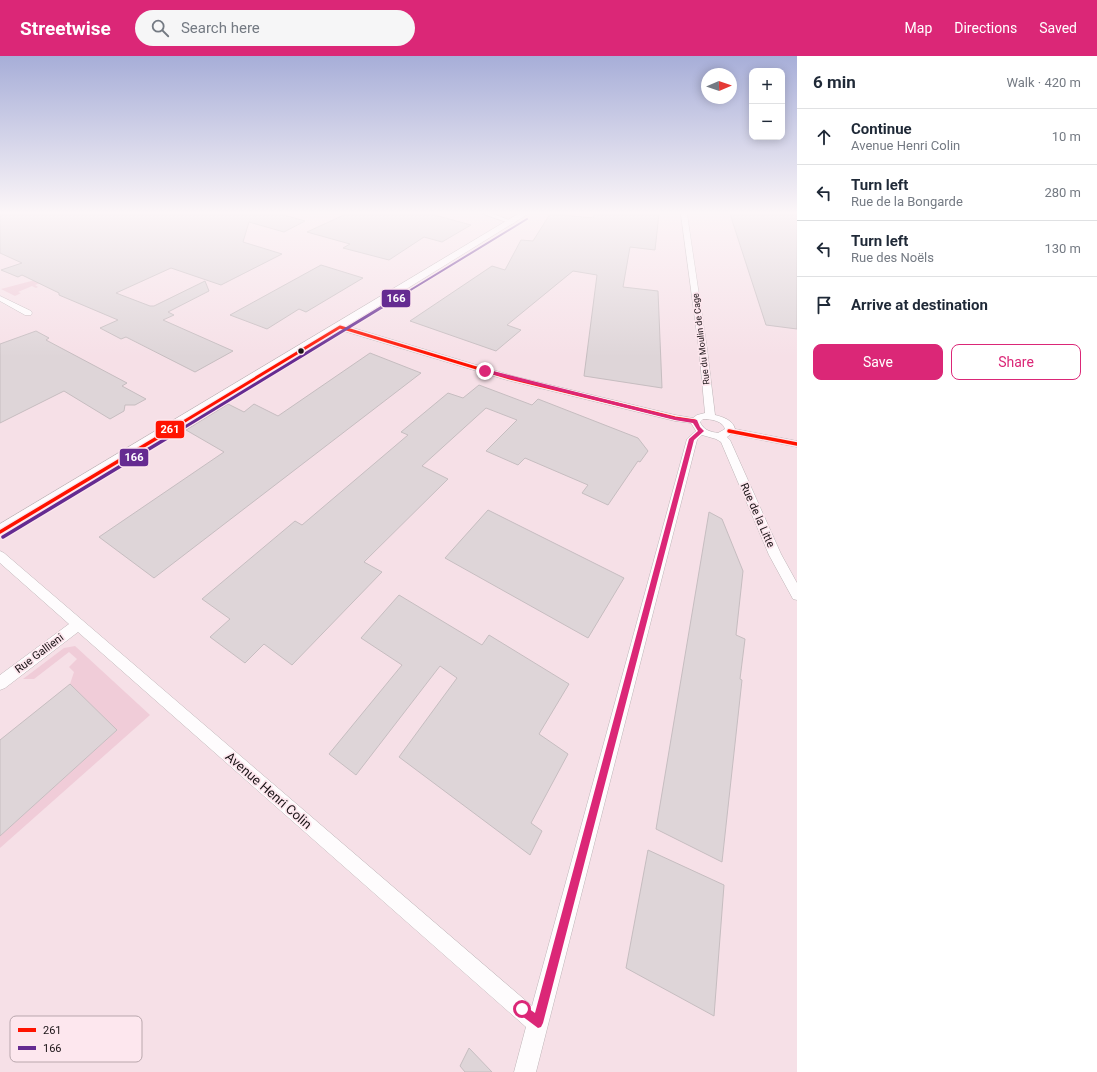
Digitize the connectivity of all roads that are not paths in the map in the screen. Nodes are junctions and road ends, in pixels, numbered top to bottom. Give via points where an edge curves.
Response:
1 (447, 261) edge
2 (691, 261) edge
3 (0, 298) edge
4 (28, 313) dead end
5 (340, 327) junction
6 (710, 416) junction
7 (698, 426) junction
8 (724, 433) junction
9 (797, 444) edge
10 (0, 532) edge
11 (0, 556) edge
12 (797, 595) edge
13 (78, 624) junction
14 (0, 683) edge
15 (538, 1023) junction
16 (525, 1072) edge

1 - 5 main road
2 - 6 street, Rue du Moulin de Cage
3 - 4 street
5 - 7 street via 510,378 675,418
5 - 10 main road
6 - 7 street via 700,417
6 - 8 street, Rue de la Litte via 725,422 729,428
7 - 8 street via 710,434
7 - 15 street via 692,439
8 - 9 street
8 - 12 street, Rue de la Litte via 776,555
11 - 13 street, Avenue Henri Colin
13 - 14 street, Rue Gallieni
13 - 15 street, Avenue Henri Colin
15 - 16 street

